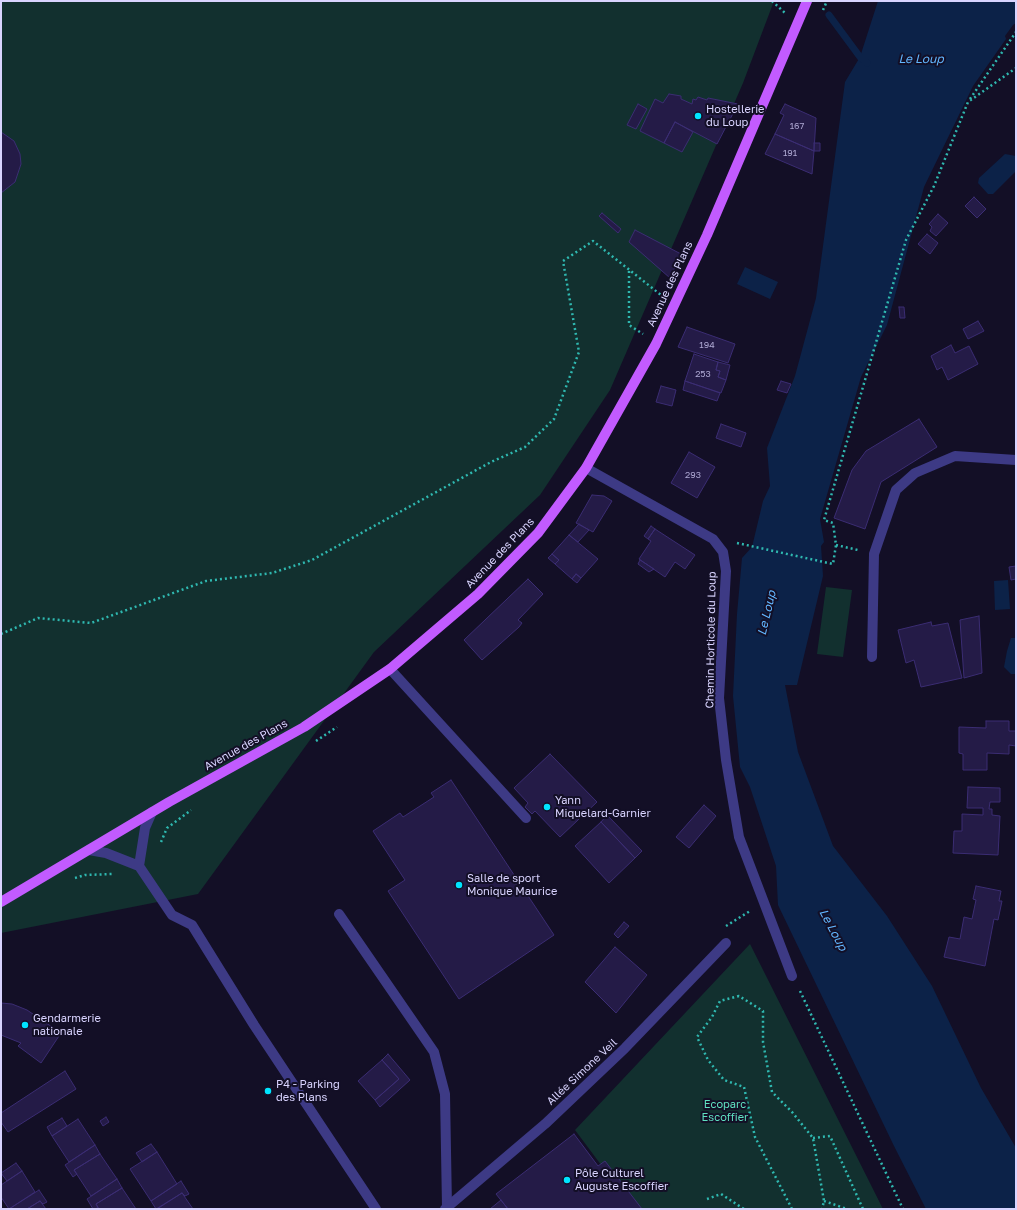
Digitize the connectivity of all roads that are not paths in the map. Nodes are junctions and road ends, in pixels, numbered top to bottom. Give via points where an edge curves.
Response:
1 (807, 1) edge
2 (1016, 460) edge
3 (586, 468) junction
4 (872, 657) dead end
5 (390, 670) junction
6 (152, 812) junction
7 (526, 818) dead end
8 (89, 850) junction
9 (139, 866) junction
10 (1, 902) edge
11 (339, 914) dead end
12 (726, 943) road end
13 (792, 976) road end
14 (446, 1208) edge
15 (376, 1209) edge

1 - 3 main road, Avenue des Plans via 676,304
2 - 4 street via 956,456 915,473 896,490 874,554
3 - 5 main road, Avenue des Plans via 538,533 478,594
3 - 13 street, Chemin Horticole du Loup via 713,539 723,552 726,571 720,698 726,760 739,837
5 - 6 main road, Avenue des Plans via 304,727
5 - 7 street
6 - 8 main road, Avenue des Plans
6 - 9 street via 145,828
8 - 9 street via 106,853
8 - 10 main road, Avenue des Plans
9 - 15 street via 172,915 192,925 254,1025
11 - 14 street via 434,1052 445,1094
12 - 14 street, Allée Simone Veil via 625,1048 545,1124

